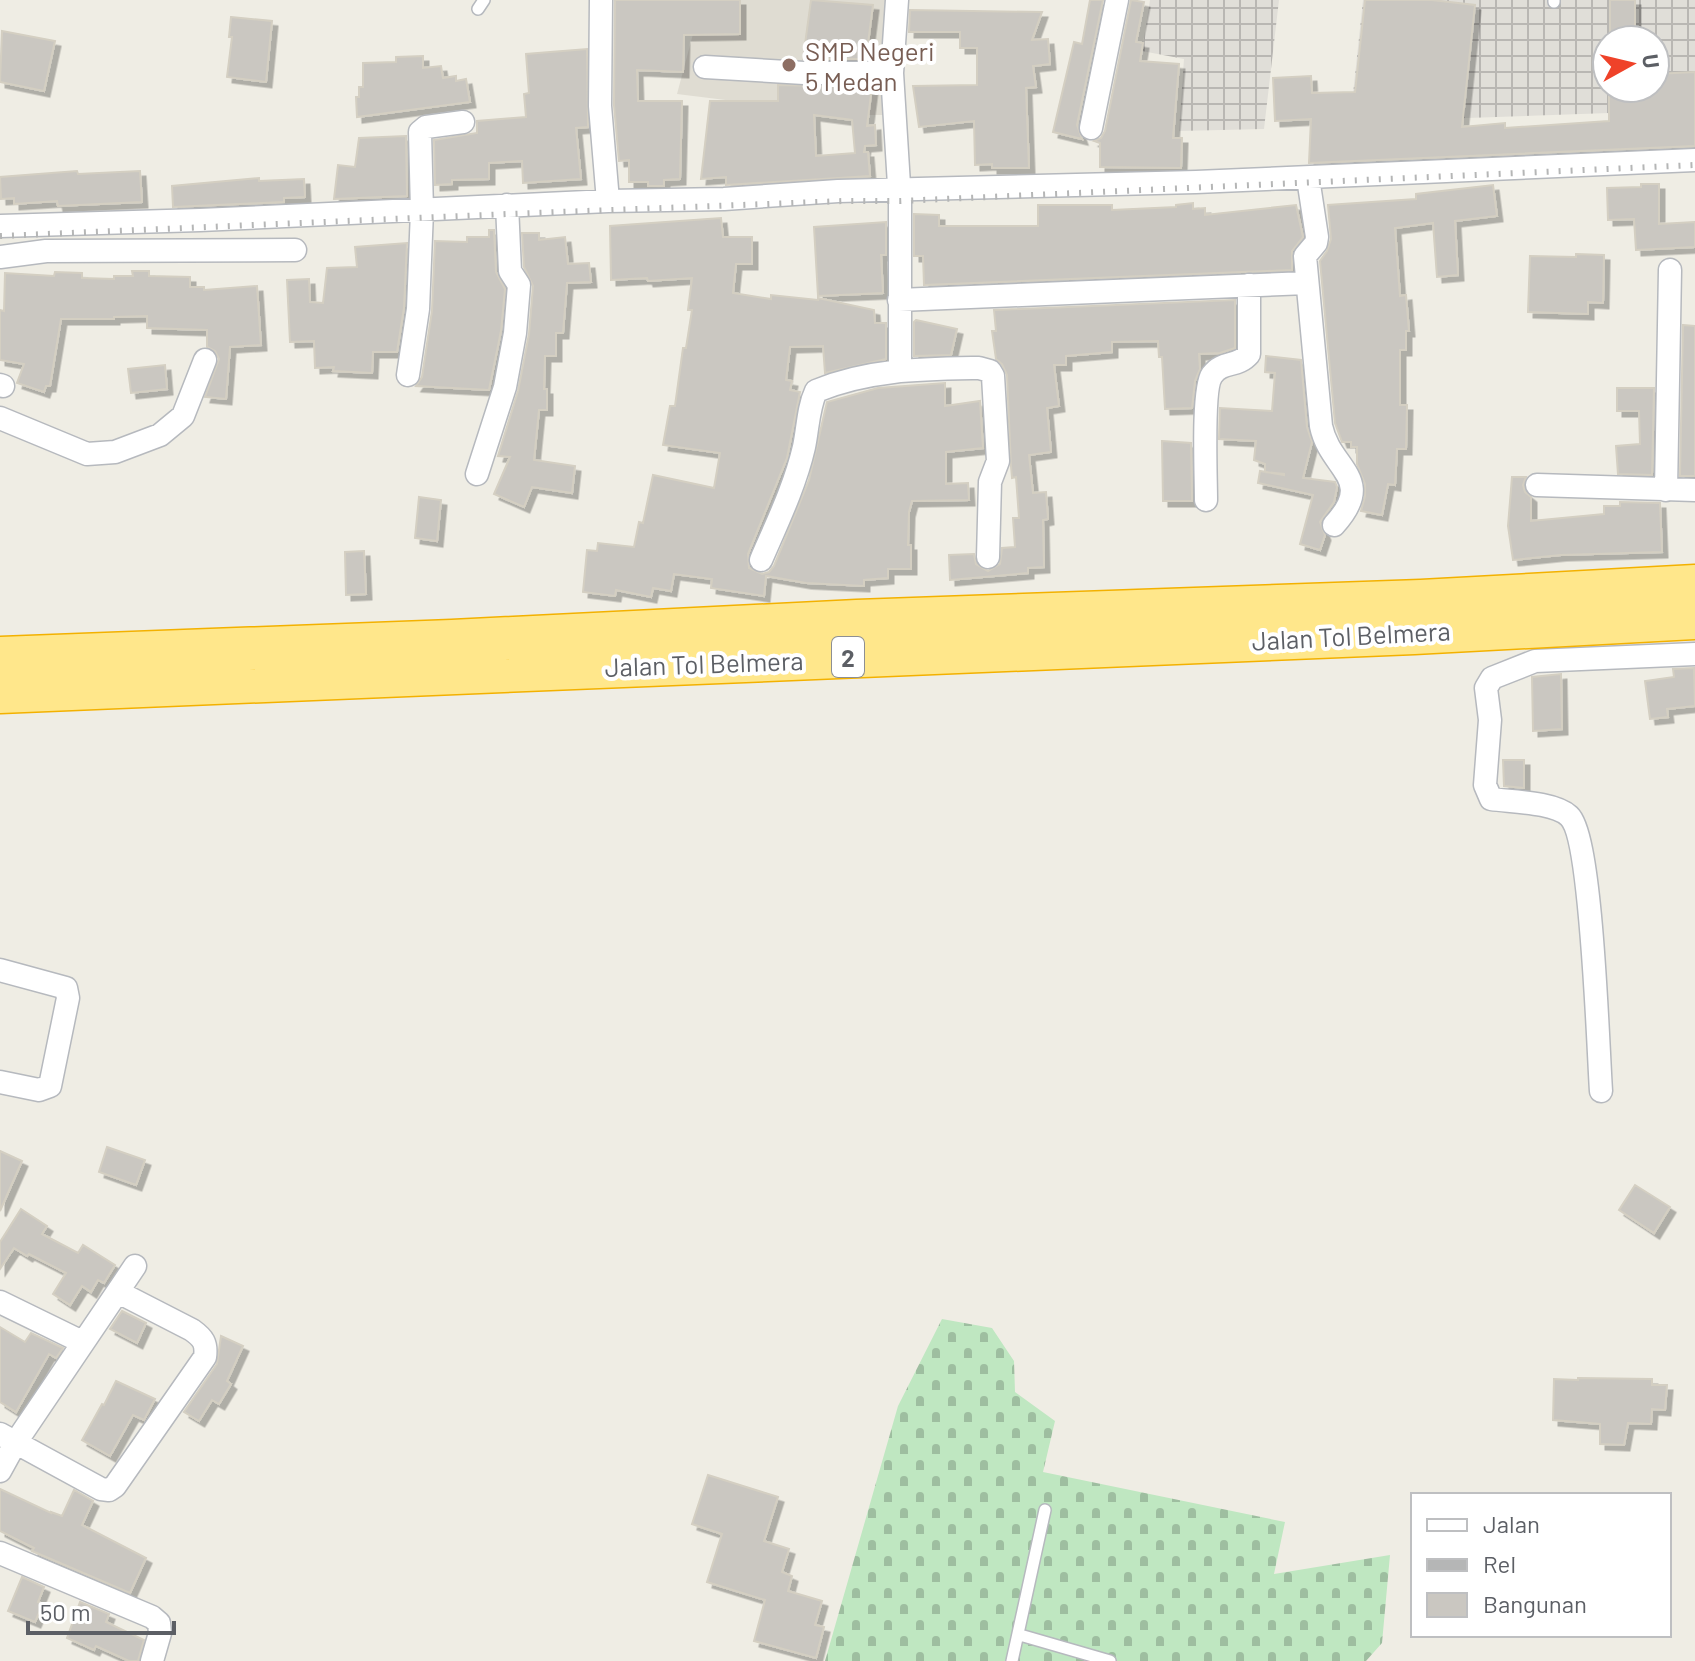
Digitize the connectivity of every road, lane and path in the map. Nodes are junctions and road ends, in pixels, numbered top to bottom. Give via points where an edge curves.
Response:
1 (601, 0) edge
2 (897, 0) edge
3 (1117, 0) edge
4 (705, 67) dead end
5 (892, 73) junction
6 (463, 122) dead end
7 (1091, 128) dead end
8 (1695, 160) edge
9 (1308, 178) junction
10 (899, 190) junction
11 (608, 201) junction
12 (507, 205) junction
13 (422, 211) junction
14 (0, 226) edge
15 (295, 250) dead end
16 (0, 257) edge
17 (1670, 270) dead end
18 (1307, 283) junction
19 (1249, 285) junction
20 (899, 300) junction
21 (205, 360) dead end
22 (900, 369) junction
23 (408, 375) dead end
24 (0, 418) edge
25 (477, 474) dead end
26 (1537, 485) dead end
27 (1666, 490) junction
28 (1695, 490) edge
29 (1206, 500) dead end
30 (1334, 525) dead end
31 (988, 557) dead end
32 (761, 560) dead end
33 (1695, 586) edge
34 (1695, 618) edge
35 (1695, 654) edge
36 (0, 658) edge
37 (0, 692) edge
38 (0, 970) edge
39 (0, 1082) edge
40 (1601, 1091) dead end
41 (135, 1266) dead end
42 (118, 1292) junction
43 (0, 1302) edge
44 (82, 1342) junction
45 (8, 1438) edge
46 (0, 1471) edge
47 (1045, 1510) dead end
48 (0, 1553) edge
49 (1020, 1635) junction
50 (152, 1661) edge
51 (1012, 1661) edge
52 (1110, 1661) edge

1 - 11 street via 600,106
2 - 5 street
3 - 7 street
4 - 5 street
5 - 10 street
6 - 13 street via 420,132
8 - 9 street
9 - 10 street
9 - 18 street via 1317,237 1305,256
10 - 11 street
10 - 20 street
11 - 12 street
12 - 13 street
12 - 25 street via 510,271 519,285 515,333 505,387
13 - 14 street
13 - 23 street via 418,309
15 - 16 street via 46,251
17 - 27 street
18 - 19 street
18 - 30 street via 1324,442 1349,476 1353,492 1348,510
19 - 20 street
19 - 29 street via 1249,354 1211,376
20 - 22 street
21 - 24 street via 183,416 160,435 115,452 87,454
22 - 31 street via 979,368 993,376 998,461 990,482
22 - 32 street via 816,391 790,493
26 - 27 street
27 - 28 street
33 - 36 highway, Jalan Tol Belmera / 2
34 - 37 highway, Jalan Tol Belmera / 2
35 - 40 street via 1535,661 1492,678 1486,688 1487,794 1491,799 1552,806 1570,816 1580,838
38 - 39 street via 66,988 68,998 50,1086 39,1090
41 - 42 street
42 - 44 street
42 - 45 street via 202,1336 207,1347 115,1486 101,1489
43 - 44 street
44 - 45 street
45 - 46 street
47 - 49 lane
48 - 50 street via 152,1617 160,1633
49 - 51 lane
49 - 52 lane

